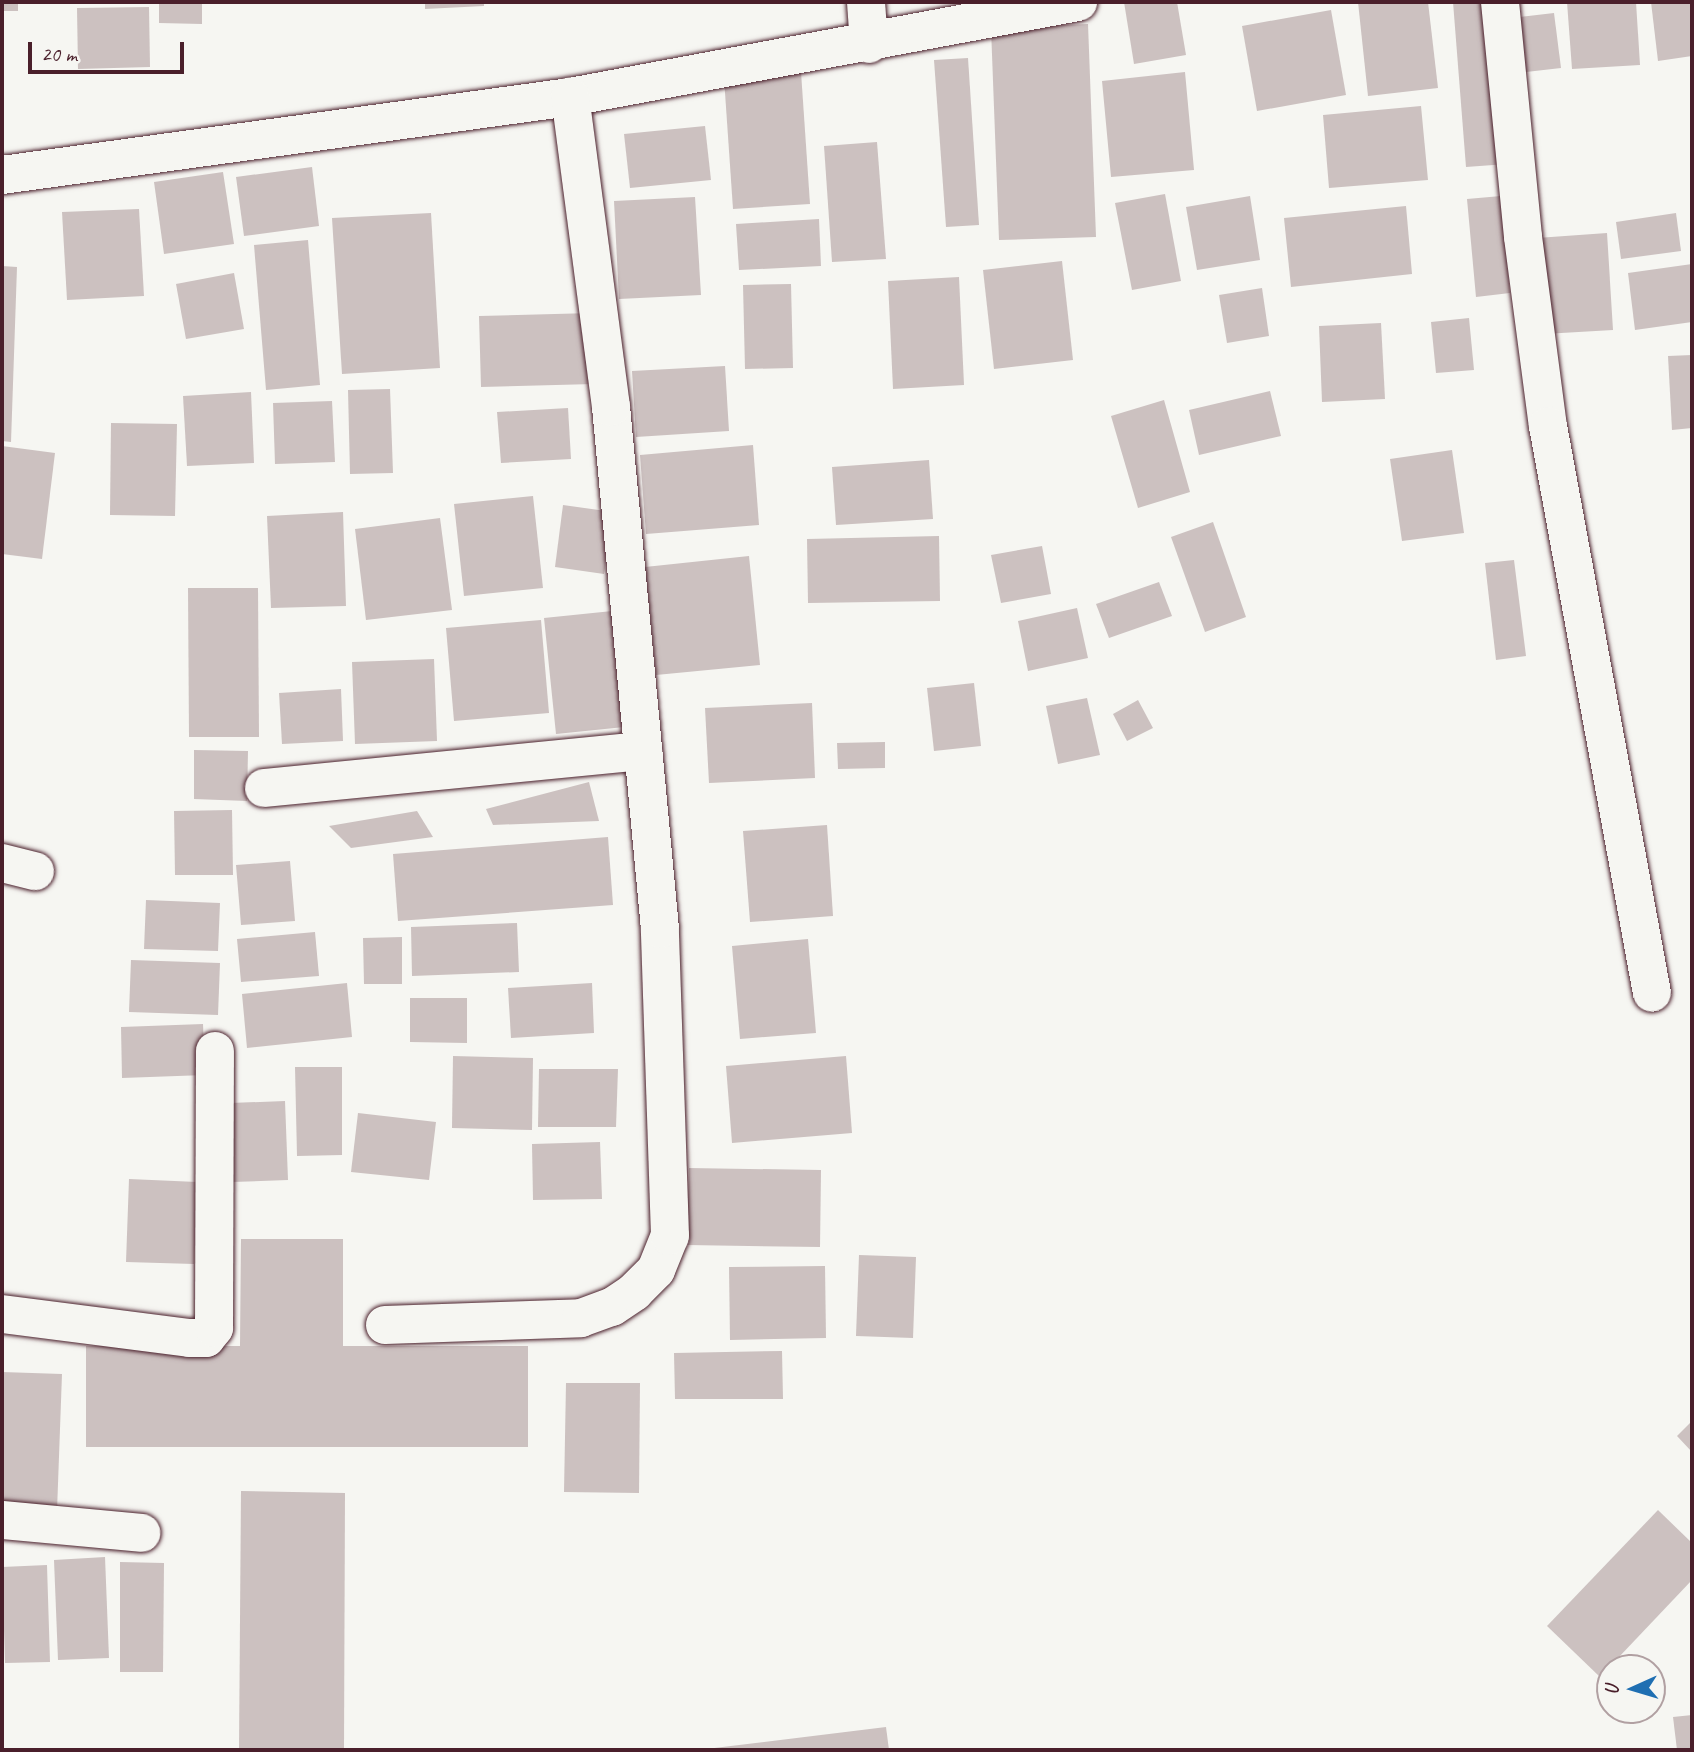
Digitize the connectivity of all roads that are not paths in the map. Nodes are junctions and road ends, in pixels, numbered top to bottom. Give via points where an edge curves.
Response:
1 (866, 2) edge
2 (1078, 2) edge
3 (1500, 2) edge
4 (869, 44) junction
5 (570, 97) junction
6 (2, 175) edge
7 (643, 751) junction
8 (264, 788) dead end
9 (1652, 993) dead end
10 (215, 1051) dead end
11 (2, 1314) edge
12 (385, 1325) dead end
13 (2, 1520) edge
14 (141, 1533) dead end

1 - 4 street
2 - 4 street
3 - 9 street via 1523,237 1548,426
4 - 5 street
5 - 6 street
5 - 7 street via 611,407
7 - 8 street
7 - 12 street via 660,929 670,1236 656,1270 612,1307 581,1318
10 - 11 street via 214,1328 206,1338
13 - 14 street

